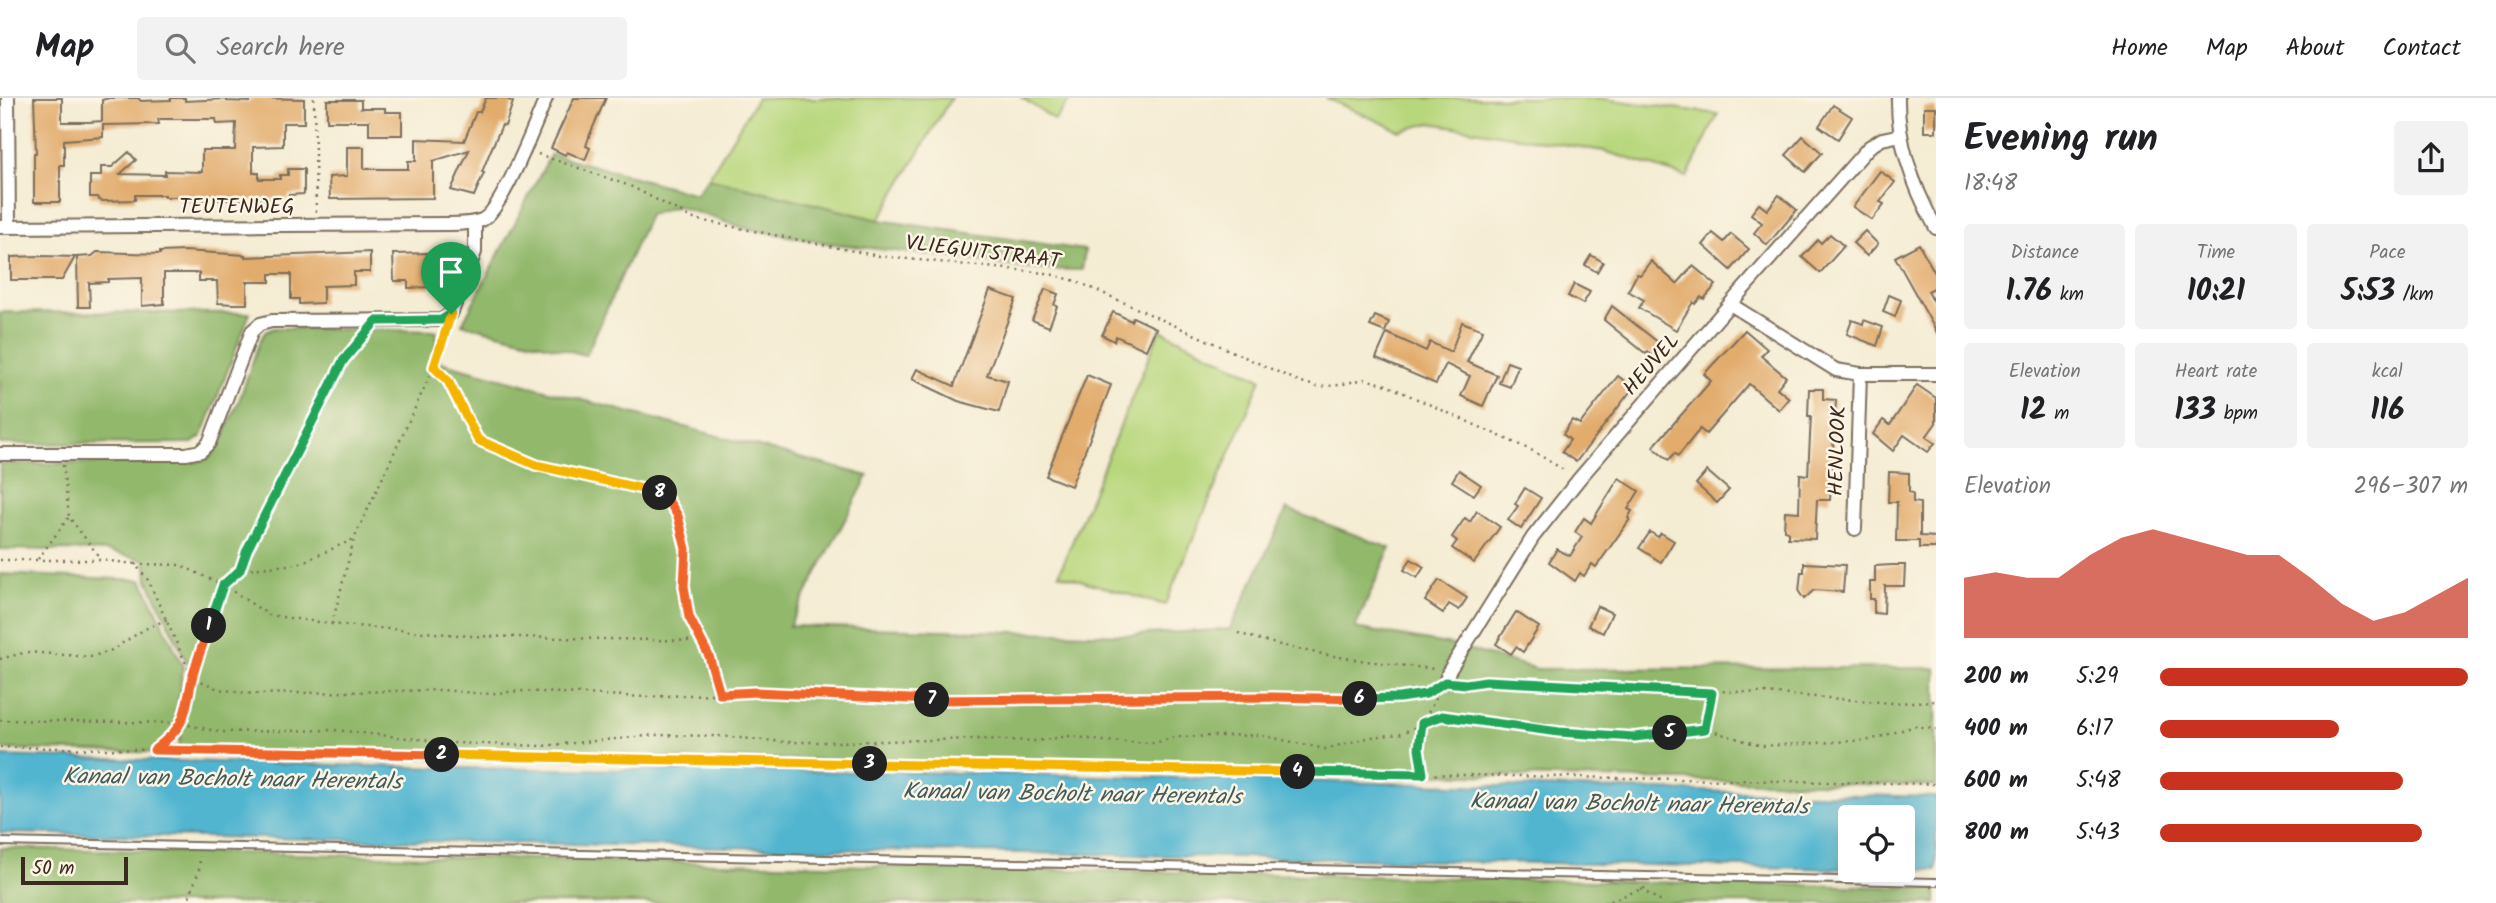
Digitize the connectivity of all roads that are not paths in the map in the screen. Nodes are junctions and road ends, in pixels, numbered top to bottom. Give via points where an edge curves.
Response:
1 (8, 98) edge
2 (546, 98) edge
3 (1898, 98) edge
4 (1901, 135) junction
5 (475, 222) junction
6 (5, 227) edge
7 (1936, 228) edge
8 (1730, 304) junction
9 (1860, 374) junction
10 (1936, 374) edge
11 (0, 454) edge
12 (1855, 528) dead end
13 (1447, 676) road end
14 (0, 842) edge
15 (1936, 882) edge

1 - 6 street
2 - 5 street via 498,202 484,219
3 - 4 street
4 - 7 street via 1919,194
4 - 8 street, HEUVEL via 1869,147
5 - 6 street, TEUTENWEG
5 - 11 street via 475,252 451,314 441,320 260,324 252,331 209,443 201,451
8 - 9 street via 1822,363
8 - 13 street, HEUVEL via 1533,537
9 - 10 street
9 - 12 street, HENLOOK
14 - 15 lane

